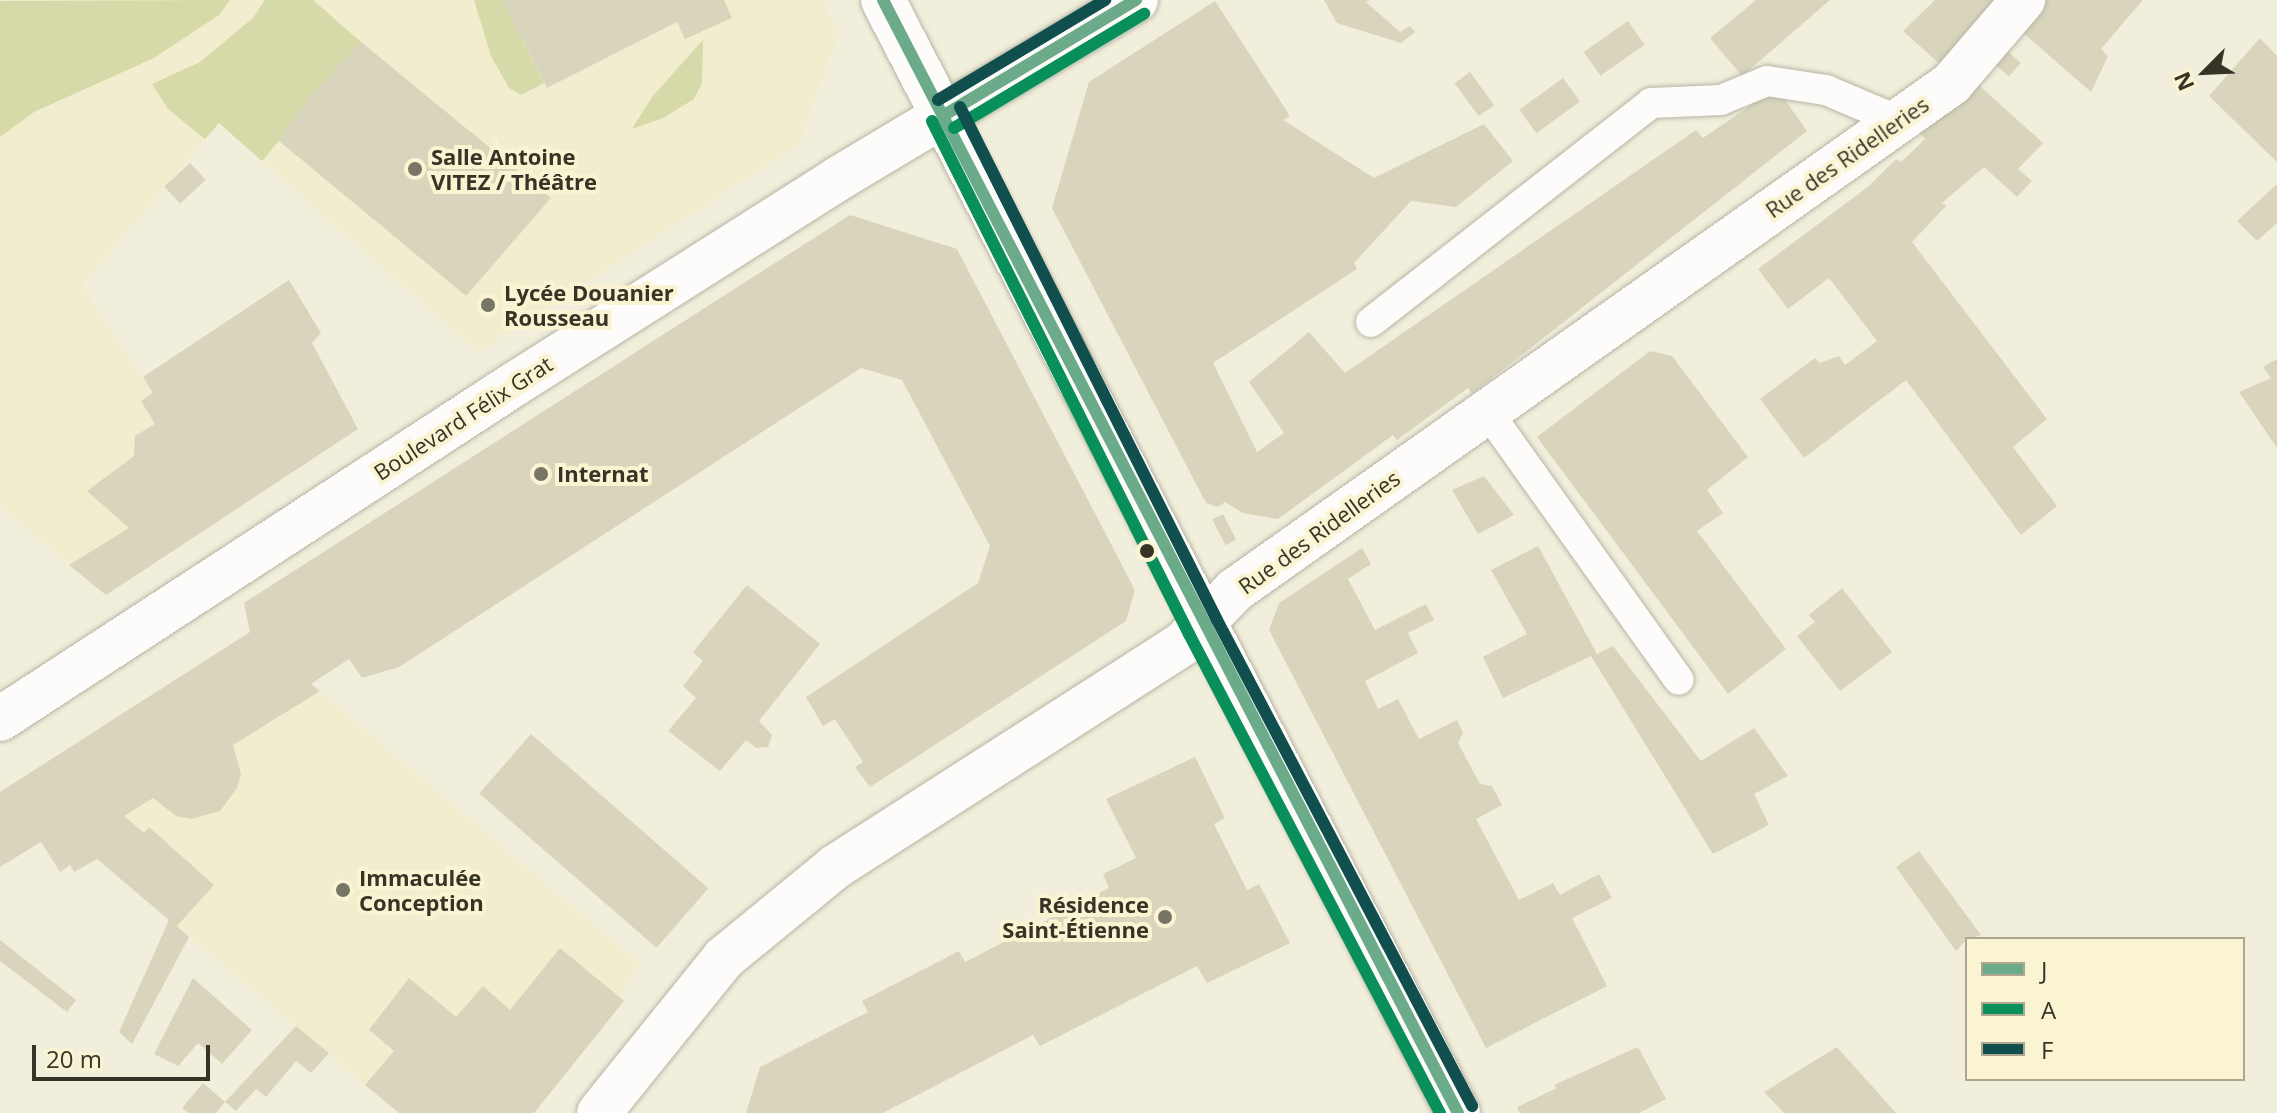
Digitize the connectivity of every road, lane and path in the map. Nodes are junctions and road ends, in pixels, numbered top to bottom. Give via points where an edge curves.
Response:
1 (883, 0) edge
2 (1136, 0) edge
3 (2023, 0) edge
4 (946, 114) junction
5 (1899, 121) junction
6 (1371, 322) dead end
7 (1487, 411) junction
8 (1203, 627) junction
9 (1679, 680) dead end
10 (0, 719) edge
11 (599, 1113) edge
12 (1458, 1113) edge

1 - 4 main road
2 - 4 main road, Boulevard Félix Grat
3 - 5 main road, Rue des Ridelleries via 1951,84
4 - 8 main road
4 - 10 main road, Boulevard Félix Grat via 510,387
5 - 6 lane via 1826,90 1767,81 1721,100 1651,103
5 - 7 main road, Rue des Ridelleries
7 - 8 main road, Rue des Ridelleries via 1235,590
7 - 9 lane
8 - 11 main road, Rue des Ridelleries via 835,867 724,958
8 - 12 main road

